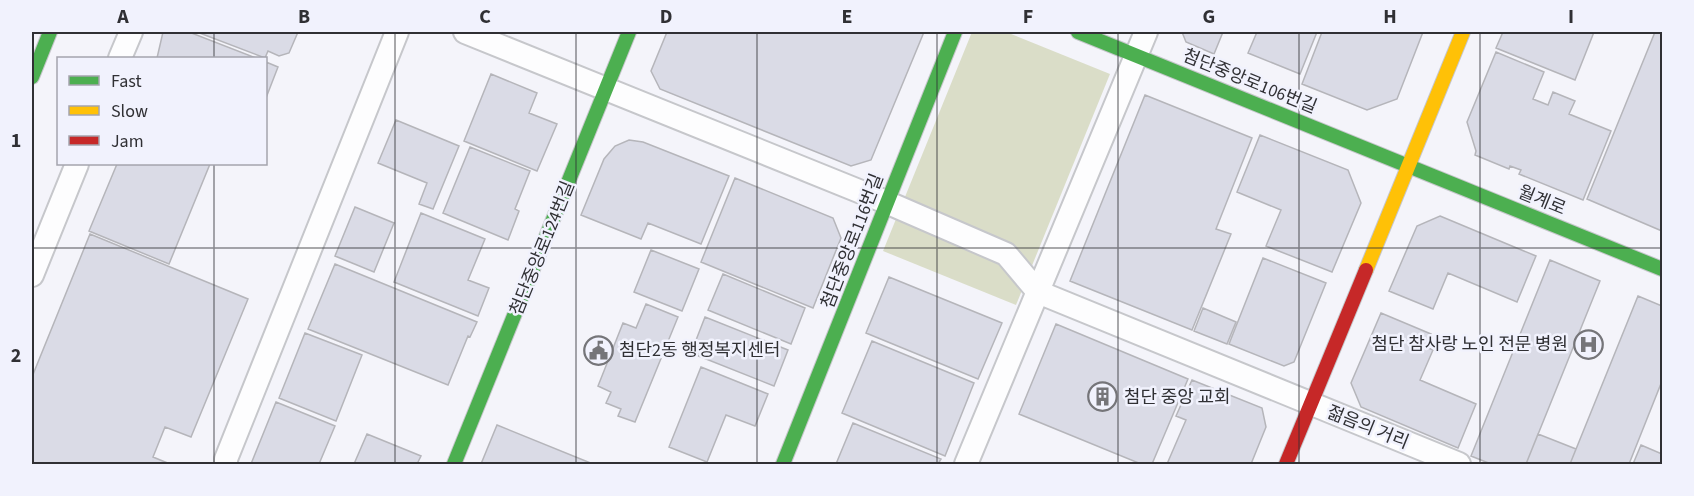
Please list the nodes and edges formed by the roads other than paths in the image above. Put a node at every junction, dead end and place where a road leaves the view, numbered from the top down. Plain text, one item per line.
1 (50, 32) edge
2 (131, 32) edge
3 (397, 32) edge
4 (465, 32) edge
5 (629, 32) edge
6 (955, 32) edge
7 (1078, 32) edge
8 (1146, 32) edge
9 (1463, 32) edge
10 (1137, 55) junction
11 (120, 57) edge
12 (32, 77) edge
13 (606, 89) junction
14 (77, 165) edge
15 (1408, 165) junction
16 (886, 202) junction
17 (1662, 268) edge
18 (32, 275) edge
19 (1038, 292) junction
20 (1310, 404) junction
21 (226, 465) edge
22 (454, 465) edge
23 (783, 465) edge
24 (966, 465) edge
25 (1286, 465) edge
26 (1459, 465) edge

1 - 12 street
2 - 11 street
3 - 21 street
4 - 13 street
5 - 13 street, 첨단중앙로124번길
6 - 16 street, 첨단중앙로116번길
7 - 10 street, 첨단중앙로106번길
8 - 10 street
9 - 15 street
10 - 15 street, 첨단중앙로106번길
10 - 19 street
13 - 16 street
13 - 22 street, 첨단중앙로124번길
14 - 18 street
15 - 17 street, 월계로
15 - 20 street
16 - 19 street
16 - 23 street, 첨단중앙로116번길
19 - 20 street, 젊음의 거리
19 - 24 street
20 - 25 street
20 - 26 street, 젊음의 거리

